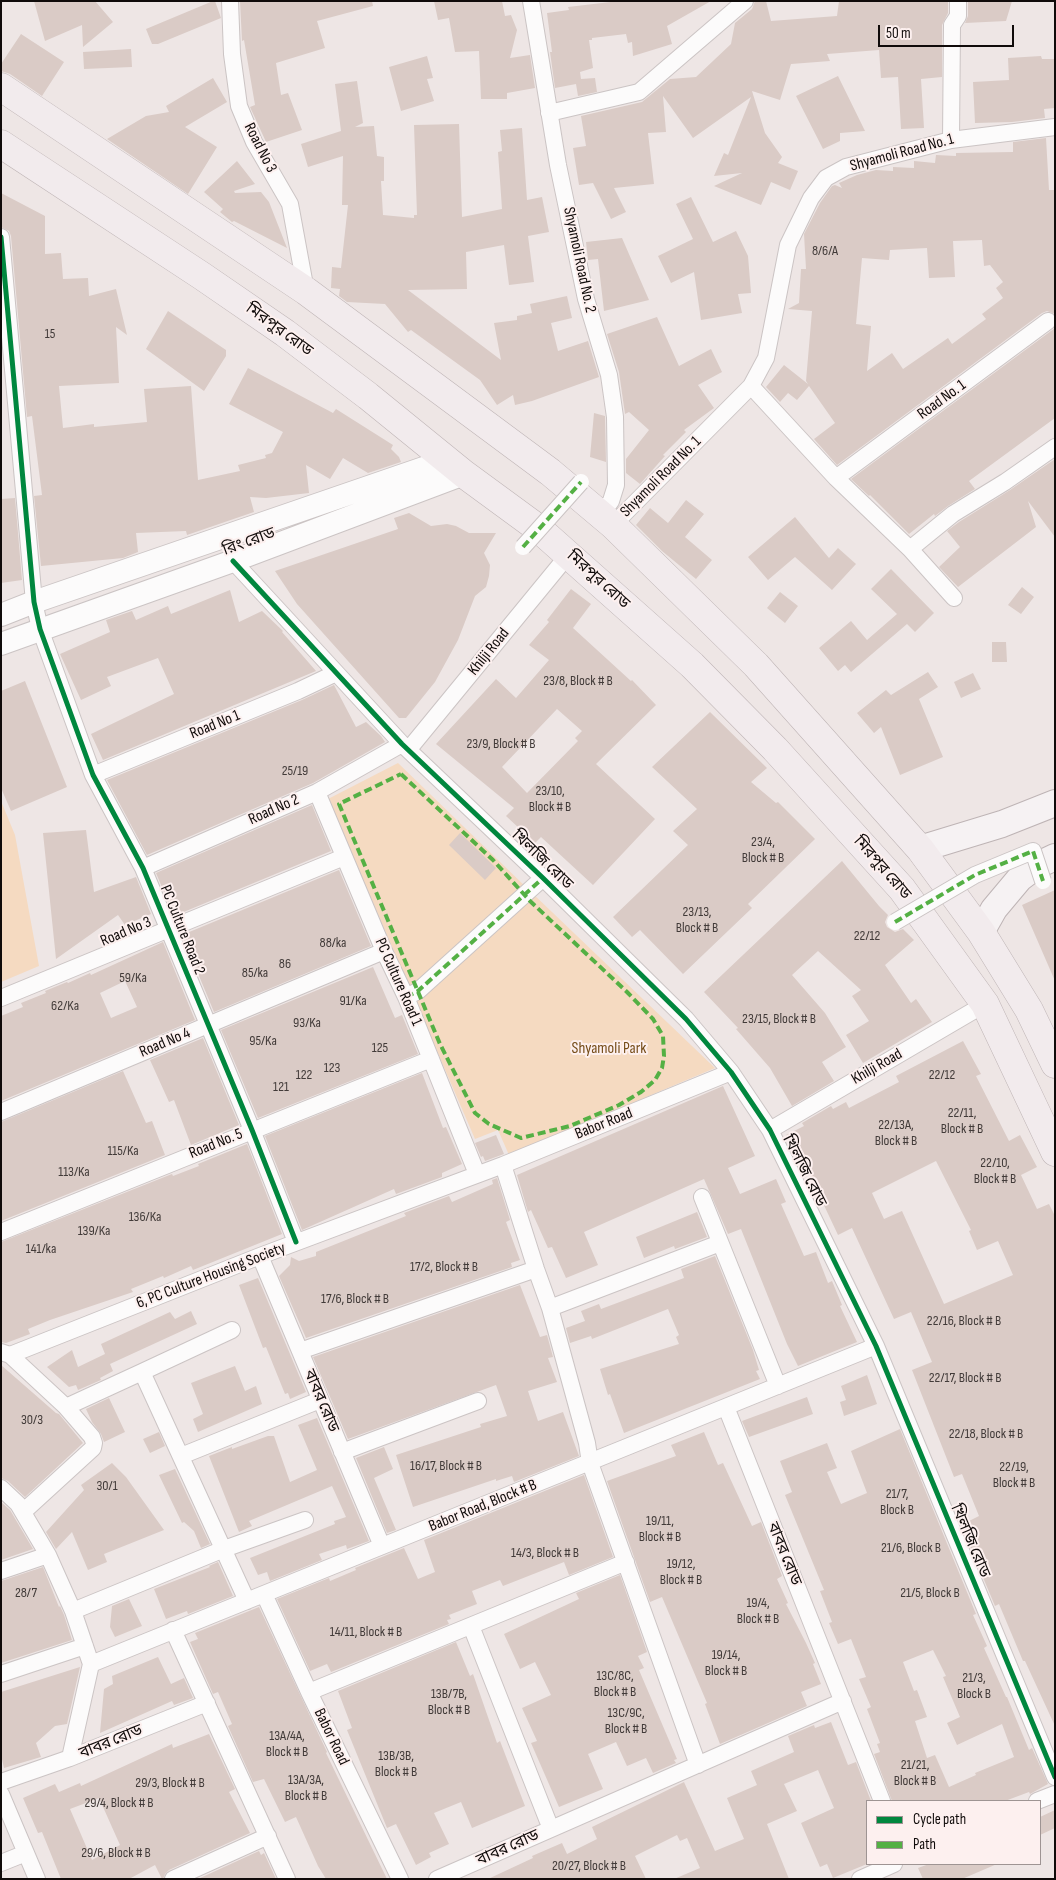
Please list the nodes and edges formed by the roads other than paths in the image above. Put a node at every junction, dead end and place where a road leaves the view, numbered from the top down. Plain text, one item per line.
1 (230, 1) edge
2 (530, 1) edge
3 (745, 1) edge
4 (958, 1) edge
5 (1, 87) edge
6 (550, 113) junction
7 (1055, 127) edge
8 (950, 140) junction
9 (1, 144) edge
10 (1, 237) edge
11 (306, 291) junction
12 (1048, 321) dead end
13 (751, 386) junction
14 (1055, 447) edge
15 (456, 467) junction
16 (836, 478) junction
17 (581, 482) dead end
18 (607, 520) junction
19 (531, 538) junction
20 (910, 549) junction
21 (569, 554) junction
22 (233, 562) junction
23 (954, 598) dead end
24 (34, 602) junction
25 (1, 615) edge
26 (40, 629) junction
27 (1, 644) edge
28 (336, 673) junction
29 (406, 747) junction
30 (93, 775) junction
31 (316, 792) junction
32 (1055, 803) edge
33 (920, 849) junction
34 (344, 857) junction
35 (1055, 857) edge
36 (142, 868) junction
37 (543, 878) junction
38 (1043, 881) dead end
39 (895, 922) dead end
40 (168, 928) junction
41 (981, 932) junction
42 (384, 951) junction
43 (406, 997) junction
44 (1, 998) edge
45 (985, 1004) junction
46 (206, 1025) junction
47 (431, 1059) junction
48 (1055, 1064) edge
49 (731, 1072) junction
50 (1, 1112) edge
51 (252, 1130) junction
52 (770, 1130) junction
53 (1055, 1152) edge
54 (503, 1165) junction
55 (477, 1174) junction
56 (702, 1197) dead end
57 (1, 1232) edge
58 (296, 1242) junction
59 (720, 1243) junction
60 (260, 1256) junction
61 (536, 1269) junction
62 (550, 1308) junction
63 (232, 1330) dead end
64 (876, 1346) junction
65 (300, 1351) junction
66 (6, 1353) edge
67 (142, 1372) junction
68 (778, 1386) junction
69 (320, 1400) junction
70 (478, 1401) dead end
71 (66, 1407) junction
72 (726, 1407) junction
73 (342, 1452) junction
74 (181, 1456) junction
75 (590, 1463) junction
76 (1, 1488) edge
77 (23, 1512) junction
78 (305, 1520) dead end
79 (382, 1546) junction
80 (224, 1549) junction
81 (48, 1554) junction
82 (626, 1562) junction
83 (1, 1571) edge
84 (264, 1594) junction
85 (247, 1601) junction
86 (73, 1611) junction
87 (472, 1626) junction
88 (173, 1630) junction
89 (85, 1646) junction
90 (91, 1664) junction
91 (1, 1674) edge
92 (309, 1692) junction
93 (843, 1701) junction
94 (207, 1703) junction
95 (70, 1758) junction
96 (698, 1765) junction
97 (1055, 1777) edge
98 (1, 1782) edge
99 (1, 1794) edge
100 (1055, 1794) edge
101 (882, 1800) edge
102 (1040, 1800) edge
103 (552, 1829) junction
104 (268, 1836) junction
105 (26, 1853) junction
106 (1, 1863) edge
107 (892, 1865) edge
108 (37, 1879) edge
109 (173, 1879) edge
110 (287, 1879) edge
111 (400, 1879) edge
112 (437, 1879) edge
113 (860, 1879) edge

1 - 11 street, Road No 3
2 - 6 street, Shyamoli Road No. 2
3 - 6 street
4 - 8 street
5 - 11 highway
6 - 18 street, Shyamoli Road No. 2
7 - 8 street, Shyamoli Road No. 1
8 - 13 street, Shyamoli Road No. 1
9 - 15 highway, মিরপুর রোড
10 - 24 street
11 - 18 highway
12 - 16 street, Road No. 1
13 - 16 street
13 - 18 street, Shyamoli Road No. 1
14 - 20 street
15 - 19 highway, মিরপুর রোড
15 - 22 main road, রিং রোড
15 - 24 main road, রিং রোড
16 - 20 street
17 - 19 street, bridge
18 - 33 highway
19 - 21 highway, মিরপুর রোড
20 - 23 street
21 - 29 street, Khilji Road
21 - 45 highway, মিরপুর রোড
22 - 26 main road, রিং রোড
22 - 28 street, খিলজি রোড
24 - 25 main road, রিং রোড
24 - 26 street
26 - 27 main road, রিং রোড
26 - 30 street, PC Culture Road 2
28 - 29 street, খিলজি রোড
28 - 30 street, Road No 1
29 - 31 street, Road No 2
29 - 37 street, খিলজি রোড
30 - 36 street, PC Culture Road 2
31 - 34 street, PC Culture Road 1
31 - 36 street, Road No 2
32 - 33 main road
33 - 41 highway
34 - 40 street, Road No 3
34 - 42 street, PC Culture Road 1
35 - 41 main road
36 - 40 street, PC Culture Road 2
37 - 43 street
37 - 49 street, খিলজি রোড
38 - 39 street, bridge
40 - 44 street, Road No 3
40 - 46 street, PC Culture Road 2
41 - 48 highway
42 - 43 street, PC Culture Road 1
42 - 46 street, Road No 4
43 - 47 street, PC Culture Road 1
45 - 52 street, Khilji Road
45 - 53 highway, মিরপুর রোড
46 - 50 street, Road No 4
46 - 51 street, PC Culture Road 2
47 - 51 street, Road No. 5
47 - 55 street, PC Culture Road 1
49 - 52 street, খিলজি রোড
49 - 54 street, Babor Road
51 - 57 street, Road No. 5
51 - 58 street, PC Culture Road 2
52 - 64 street, খিলজি রোড
54 - 55 street, Babor Road
54 - 61 street
55 - 58 street, 6, PC Culture Housing Society
56 - 59 street
58 - 60 street, 6, PC Culture Housing Society
59 - 62 street
59 - 68 street
60 - 65 street, বাবর রোড
60 - 66 street, 6, PC Culture Housing Society
61 - 62 street
61 - 65 street
62 - 75 street
63 - 67 street
64 - 68 street, Babor Road, Block # B
64 - 97 street, খিলজি রোড
65 - 69 street, বাবর রোড
66 - 71 street
67 - 71 street
67 - 74 street
68 - 72 street, Babor Road, Block # B
69 - 73 street, বাবর রোড
69 - 74 street
70 - 73 street
71 - 77 street
72 - 75 street, Babor Road, Block # B
72 - 93 street, বাবর রোড
73 - 79 street, বাবর রোড
74 - 80 street
75 - 79 street, Babor Road, Block # B
75 - 82 street
76 - 77 street
77 - 81 street
78 - 80 street
79 - 84 street, Babor Road, Block # B
80 - 85 street
80 - 86 street
81 - 83 street
81 - 86 street
82 - 87 street
82 - 96 street
84 - 85 street, Babor Road, Block # B
84 - 92 street, Babor Road
85 - 88 street, Babor Road, Block # B
86 - 89 street
87 - 92 street
87 - 103 street, বাবর রোড
88 - 90 street, Babor Road, Block # B
88 - 94 street
89 - 90 street
89 - 91 street
90 - 95 street
92 - 111 street, Babor Road
93 - 96 street, বাবর রোড
93 - 101 street, বাবর রোড
94 - 95 street, বাবর রোড
94 - 104 street
95 - 98 street, বাবর রোড
96 - 103 street, বাবর রোড
99 - 105 street
100 - 102 street
103 - 112 street, বাবর রোড
104 - 109 street
104 - 110 street
105 - 106 street
105 - 108 street
107 - 113 street

